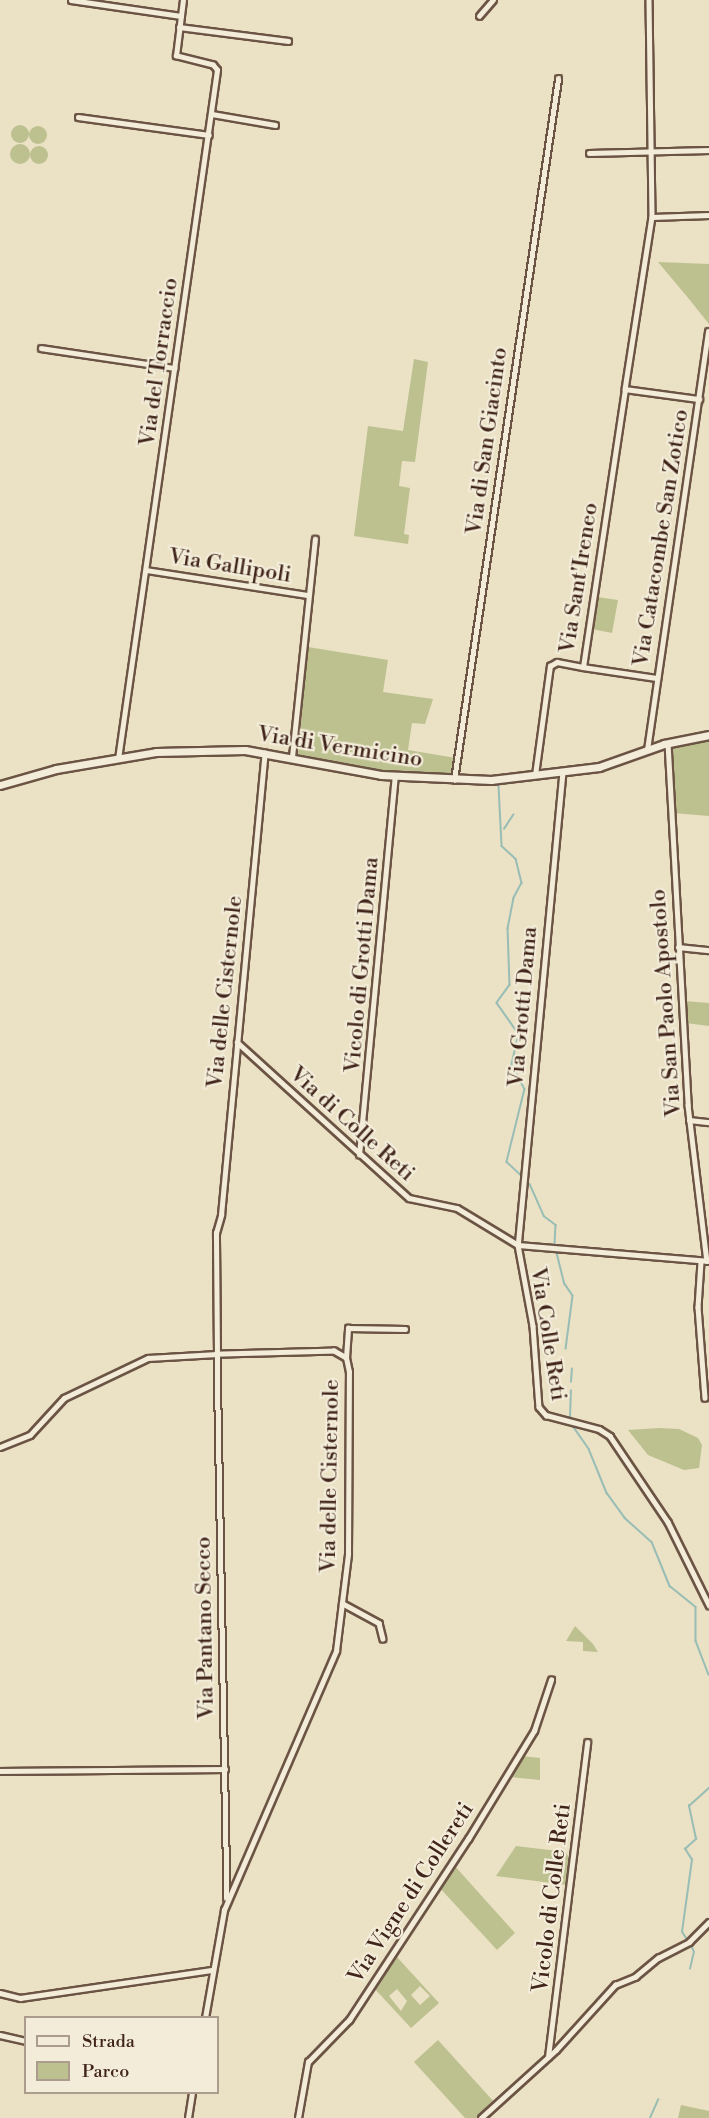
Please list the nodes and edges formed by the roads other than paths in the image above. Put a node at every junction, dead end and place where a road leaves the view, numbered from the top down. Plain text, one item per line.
1 (70, 0) edge
2 (183, 0) edge
3 (493, 0) edge
4 (649, 0) edge
5 (181, 16) junction
6 (479, 16) dead end
7 (180, 27) junction
8 (288, 41) dead end
9 (558, 79) dead end
10 (212, 114) junction
11 (78, 117) dead end
12 (275, 125) dead end
13 (209, 135) junction
14 (709, 150) edge
15 (649, 152) junction
16 (589, 153) dead end
17 (709, 215) edge
18 (652, 217) junction
19 (708, 331) edge
20 (41, 348) dead end
21 (175, 368) junction
22 (625, 389) junction
23 (699, 399) junction
24 (315, 539) dead end
25 (146, 570) junction
26 (308, 595) junction
27 (584, 666) junction
28 (657, 678) junction
29 (709, 735) edge
30 (668, 742) junction
31 (647, 750) junction
32 (265, 753) junction
33 (291, 757) junction
34 (118, 759) junction
35 (563, 772) junction
36 (535, 775) junction
37 (394, 777) junction
38 (454, 780) junction
39 (0, 785) edge
40 (678, 947) junction
41 (709, 950) edge
42 (237, 1041) junction
43 (689, 1120) junction
44 (709, 1122) edge
45 (359, 1155) junction
46 (518, 1245) junction
47 (706, 1261) edge
48 (405, 1329) dead end
49 (217, 1354) junction
50 (346, 1358) junction
51 (705, 1398) dead end
52 (0, 1447) edge
53 (342, 1603) junction
54 (709, 1605) edge
55 (383, 1639) dead end
56 (551, 1680) dead end
57 (587, 1742) dead end
58 (225, 1769) junction
59 (0, 1771) edge
60 (227, 1901) junction
61 (709, 1922) edge
62 (213, 1970) junction
63 (0, 1993) edge
64 (205, 2016) edge
65 (0, 2035) edge
66 (24, 2041) edge
67 (548, 2057) junction
68 (192, 2094) edge
69 (188, 2118) edge
70 (298, 2118) edge
71 (481, 2118) edge

1 - 5 street
2 - 5 street, Via del Torraccio
3 - 6 street
4 - 15 street, Via Sant'Ireneo
5 - 7 street, Via del Torraccio
7 - 8 street
7 - 10 street, Via del Torraccio
9 - 38 street, Via di San Giacinto
10 - 12 street
10 - 13 street, Via del Torraccio
11 - 13 street
13 - 21 street, Via del Torraccio
14 - 15 street
15 - 16 street
15 - 18 street, Via Sant'Ireneo
17 - 18 street
18 - 22 street, Via Sant'Ireneo
19 - 23 street, Via Catacombe San Zotico
20 - 21 street
21 - 25 street, Via del Torraccio
22 - 23 street
22 - 27 street, Via Sant'Ireneo
23 - 28 street, Via Catacombe San Zotico
24 - 26 street
25 - 26 street, Via Gallipoli
25 - 34 street, Via del Torraccio
26 - 33 street
27 - 28 street
27 - 36 street, Via Sant'Ireneo
28 - 31 street, Via Catacombe San Zotico
29 - 30 main road, Via di Vermicino
30 - 31 main road, Via di Vermicino
30 - 40 street, Via San Paolo Apostolo
31 - 35 main road, Via di Vermicino
32 - 33 main road, Via di Vermicino
32 - 34 main road, Via di Vermicino
32 - 42 street, Via delle Cisternole
33 - 37 main road, Via di Vermicino
34 - 39 main road, Via di Vermicino
35 - 36 main road, Via di Vermicino
35 - 46 street, Via Grotti Dama
36 - 38 main road, Via di Vermicino
37 - 38 main road, Via di Vermicino
37 - 45 street, Vicolo di Grotti Dama
40 - 41 street
40 - 43 street, Via San Paolo Apostolo
42 - 45 street, Via di Colle Reti
42 - 49 street, Via delle Cisternole
43 - 44 street
43 - 47 street, Via San Paolo Apostolo
45 - 46 street, Via di Colle Reti
46 - 47 street
46 - 54 street, Via Colle Reti
47 - 51 street, Via San Paolo Apostolo
48 - 50 street
49 - 50 street, Via delle Cisternole
49 - 52 street
49 - 58 street, Via Pantano Secco
50 - 53 street, Via delle Cisternole
53 - 55 street
53 - 60 street, Via delle Cisternole
56 - 70 street, Via Vigne di Collereti
57 - 67 street, Vicolo di Colle Reti
58 - 59 street
58 - 60 street, Via Pantano Secco
60 - 62 street, Via delle Cisternole
61 - 67 street
62 - 63 street
62 - 64 street, Via delle Cisternole
65 - 66 street
67 - 71 street
68 - 69 street

